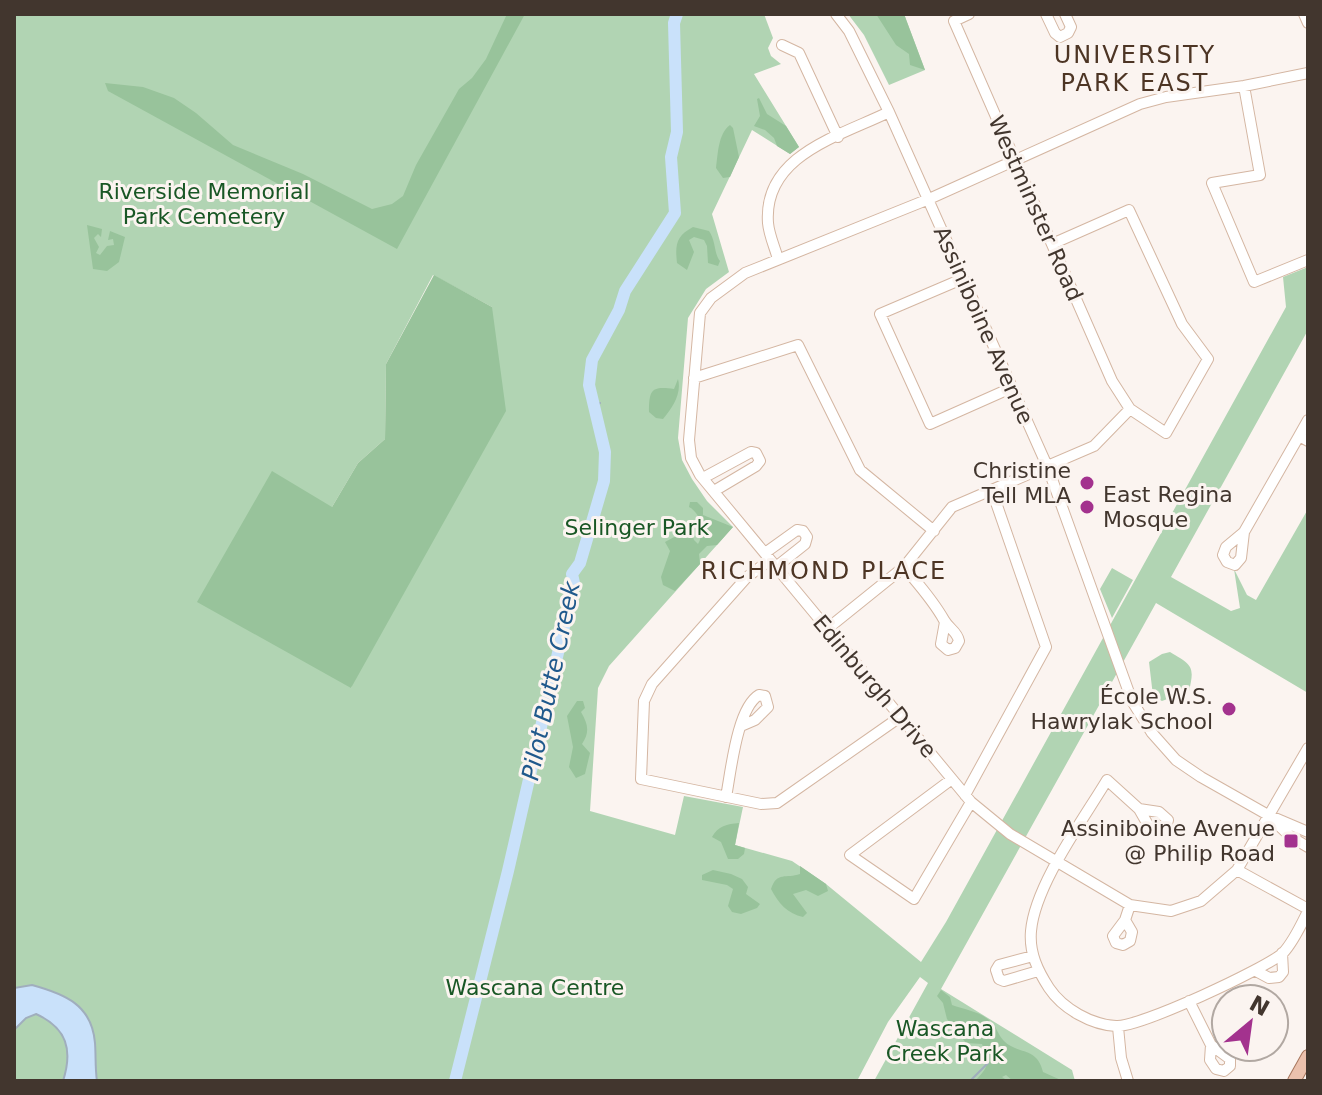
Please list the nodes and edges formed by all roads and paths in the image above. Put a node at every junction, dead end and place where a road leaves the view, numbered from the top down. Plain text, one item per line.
1 (836, 14) edge
2 (969, 14) edge
3 (1046, 14) edge
4 (1065, 14) edge
5 (1304, 14) edge
6 (1308, 23) edge
7 (782, 45) dead end
8 (1308, 73) edge
9 (1244, 86) junction
10 (889, 112) junction
11 (838, 137) junction
12 (1014, 160) junction
13 (929, 199) junction
14 (1052, 244) junction
15 (778, 259) junction
16 (1308, 260) edge
17 (962, 279) junction
18 (694, 378) junction
19 (1011, 388) junction
20 (1130, 409) junction
21 (1308, 420) edge
22 (1304, 438) edge
23 (1048, 468) junction
24 (703, 478) junction
25 (714, 491) junction
26 (992, 491) junction
27 (934, 531) junction
28 (1244, 532) dead end
29 (771, 560) junction
30 (904, 567) junction
31 (945, 622) dead end
32 (827, 629) junction
33 (900, 717) junction
34 (741, 726) dead end
35 (1308, 748) edge
36 (1303, 767) edge
37 (952, 779) junction
38 (726, 797) junction
39 (968, 798) junction
40 (1139, 809) dead end
41 (1268, 815) junction
42 (1308, 832) edge
43 (1308, 847) edge
44 (1057, 864) junction
45 (1237, 870) junction
46 (1130, 905) junction
47 (1308, 910) edge
48 (1125, 920) dead end
49 (1282, 953) junction
50 (1033, 956) junction
51 (1038, 971) junction
52 (1256, 971) junction
53 (1189, 1001) junction
54 (1118, 1027) junction
55 (1210, 1043) edge
56 (1308, 1056) edge
57 (1128, 1081) edge
58 (1294, 1081) edge

1 - 10 street, Assiniboine Avenue
2 - 12 street, Westminster Road
3 - 4 street
5 - 6 street
7 - 11 street
8 - 9 street, Edinburgh Drive
9 - 12 street, Edinburgh Drive
9 - 16 street
10 - 11 street
10 - 13 street, Assiniboine Avenue
11 - 15 street
12 - 13 street, Edinburgh Drive
12 - 14 street, Westminster Road
13 - 15 street, Edinburgh Drive
13 - 17 street, Assiniboine Avenue
14 - 20 street, Westminster Road
14 - 20 street
15 - 18 street, Edinburgh Drive
17 - 19 street, Assiniboine Avenue
17 - 19 street
18 - 24 street, Edinburgh Drive
18 - 27 street
19 - 23 street, Assiniboine Avenue
20 - 23 street
21 - 22 street
22 - 28 street
23 - 26 street
23 - 41 street, Assiniboine Avenue
24 - 25 street, Edinburgh Drive
24 - 25 street
25 - 29 street, Edinburgh Drive
26 - 27 street
26 - 39 street
27 - 30 street
29 - 32 street, Edinburgh Drive
29 - 38 street
30 - 31 street
30 - 32 street
32 - 33 street, Edinburgh Drive
33 - 37 street, Edinburgh Drive
33 - 38 street
34 - 38 street
35 - 36 street, Edinburgh Drive
36 - 41 street, Edinburgh Drive
37 - 39 street, Edinburgh Drive
37 - 39 street
39 - 44 street, Edinburgh Drive
40 - 44 street
41 - 42 street, Assiniboine Avenue
41 - 43 street, Assiniboine Avenue
41 - 45 street, Edinburgh Drive
44 - 46 street, Edinburgh Drive
44 - 50 street
45 - 46 street, Edinburgh Drive
45 - 47 street
46 - 48 street
47 - 49 street
49 - 52 street
49 - 52 street
50 - 51 street
50 - 51 street
51 - 54 street
52 - 53 street
53 - 54 street
53 - 55 street
54 - 57 street
56 - 58 main road

